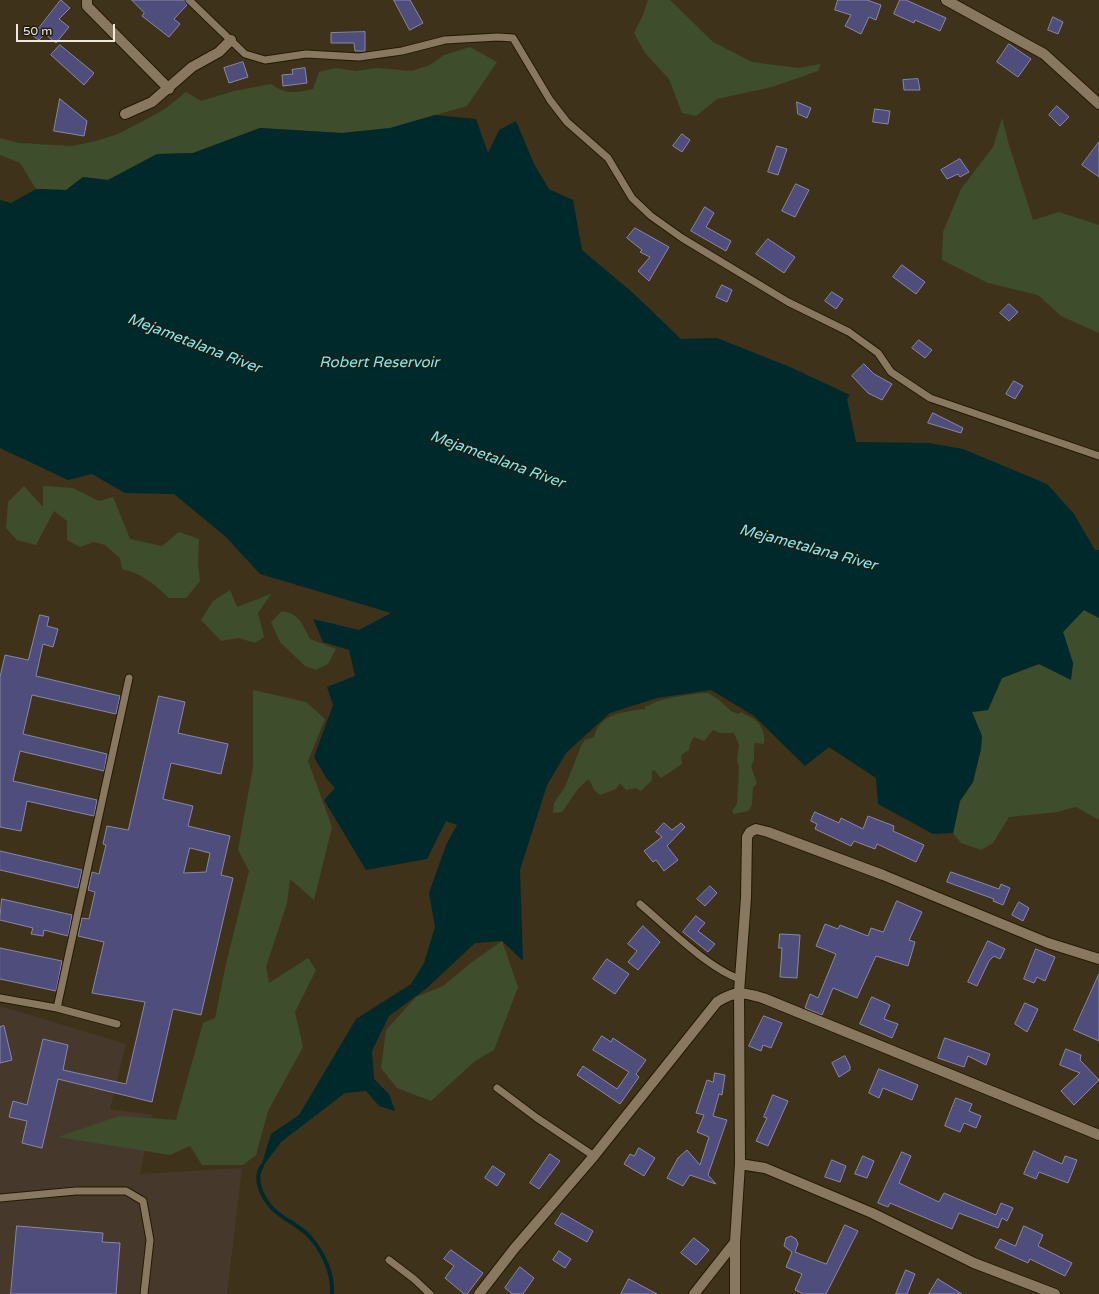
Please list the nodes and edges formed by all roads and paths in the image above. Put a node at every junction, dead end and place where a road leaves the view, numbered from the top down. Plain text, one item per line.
1 (87, 0) edge
2 (189, 0) edge
3 (946, 0) edge
4 (231, 40) junction
5 (169, 89) junction
6 (1099, 104) edge
7 (125, 114) dead end
8 (1099, 456) edge
9 (129, 678) dead end
10 (640, 904) dead end
11 (1099, 959) edge
12 (740, 979) junction
13 (739, 992) junction
14 (0, 998) edge
15 (57, 1008) junction
16 (117, 1024) dead end
17 (497, 1088) dead end
18 (1099, 1135) edge
19 (594, 1156) junction
20 (740, 1164) junction
21 (0, 1198) edge
22 (735, 1242) junction
23 (390, 1260) dead end
24 (144, 1294) edge
25 (430, 1294) edge
26 (479, 1294) edge
27 (694, 1294) edge
28 (735, 1294) edge
29 (1055, 1294) edge

1 - 5 street
2 - 4 lane
3 - 6 street
4 - 5 street
4 - 8 lane
5 - 7 street
9 - 15 lane
10 - 12 lane
11 - 12 street
12 - 13 street
13 - 18 street
13 - 19 street
13 - 20 street
14 - 15 lane
15 - 16 lane
17 - 19 lane
19 - 26 street
20 - 22 street
20 - 29 street
21 - 24 lane
22 - 27 street
22 - 28 street
23 - 25 lane

